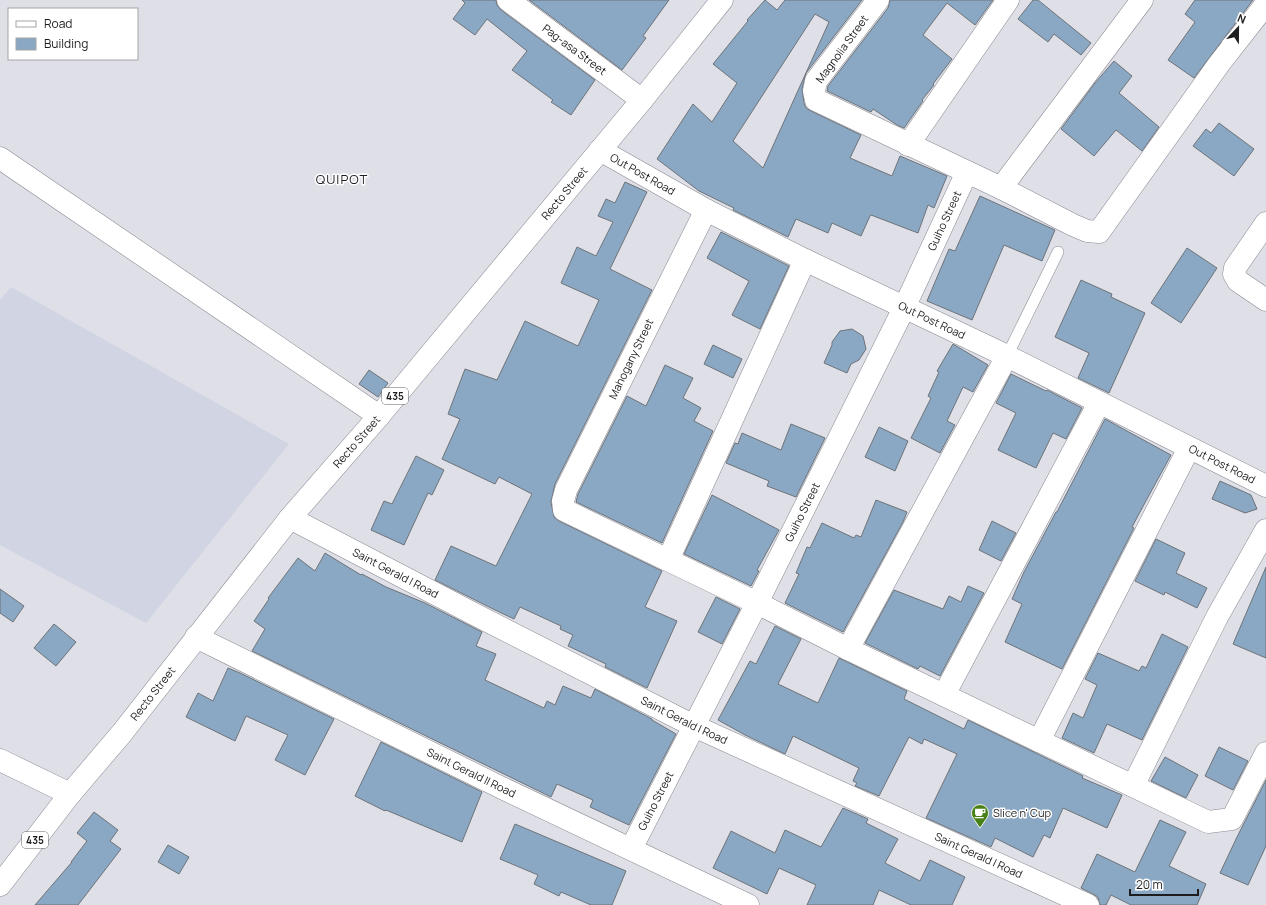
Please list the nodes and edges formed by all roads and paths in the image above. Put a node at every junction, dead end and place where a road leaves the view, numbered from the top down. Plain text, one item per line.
1 (508, 0) edge
2 (722, 0) edge
3 (878, 0) edge
4 (1008, 0) edge
5 (1142, 0) edge
6 (1266, 4) edge
7 (642, 100) junction
8 (908, 145) junction
9 (600, 150) junction
10 (0, 158) edge
11 (967, 172) junction
12 (1001, 188) junction
13 (706, 210) junction
14 (1266, 223) edge
15 (1058, 252) dead end
16 (805, 260) junction
17 (1266, 300) edge
18 (904, 308) junction
19 (1007, 356) junction
20 (1099, 403) junction
21 (379, 416) junction
22 (1189, 448) junction
23 (1264, 480) edge
24 (290, 518) junction
25 (1266, 530) edge
26 (668, 560) junction
27 (757, 603) junction
28 (196, 638) junction
29 (848, 649) junction
30 (944, 695) junction
31 (694, 726) junction
32 (1039, 741) junction
33 (1266, 752) edge
34 (0, 760) edge
35 (1133, 786) junction
36 (70, 794) junction
37 (631, 849) junction
38 (0, 885) edge
39 (748, 905) edge
40 (1088, 905) edge

1 - 7 street, Pag-asa Street
2 - 7 street, Recto Street / 435
3 - 8 street, Magnolia Street
4 - 8 street
5 - 12 street
6 - 12 street
7 - 9 street, Recto Street / 435
8 - 11 street
9 - 13 street, Out Post Road
9 - 21 street, Recto Street / 435
10 - 21 street
11 - 12 street
11 - 18 street, Guiho Street
13 - 16 street, Out Post Road
13 - 26 street, Mahogany Street
14 - 17 street
15 - 19 lane
16 - 18 street, Out Post Road
16 - 26 street
18 - 19 street, Out Post Road
18 - 27 street, Guiho Street
19 - 20 street, Out Post Road
19 - 29 street
20 - 22 street, Out Post Road
20 - 30 street
21 - 24 street, Recto Street / 435
22 - 23 street, Out Post Road
22 - 32 street
24 - 28 street, Recto Street / 435
24 - 31 street, Saint Gerald I Road
25 - 35 street
26 - 27 street
27 - 29 street
27 - 31 street, Guiho Street
28 - 36 street, Recto Street / 435
28 - 37 street, Saint Gerald II Road
29 - 30 street
30 - 32 street
31 - 37 street, Guiho Street
31 - 40 street, Saint Gerald I Road
32 - 35 street
33 - 35 street
34 - 36 street
36 - 38 street, 435
37 - 39 street, Saint Gerald II Road

